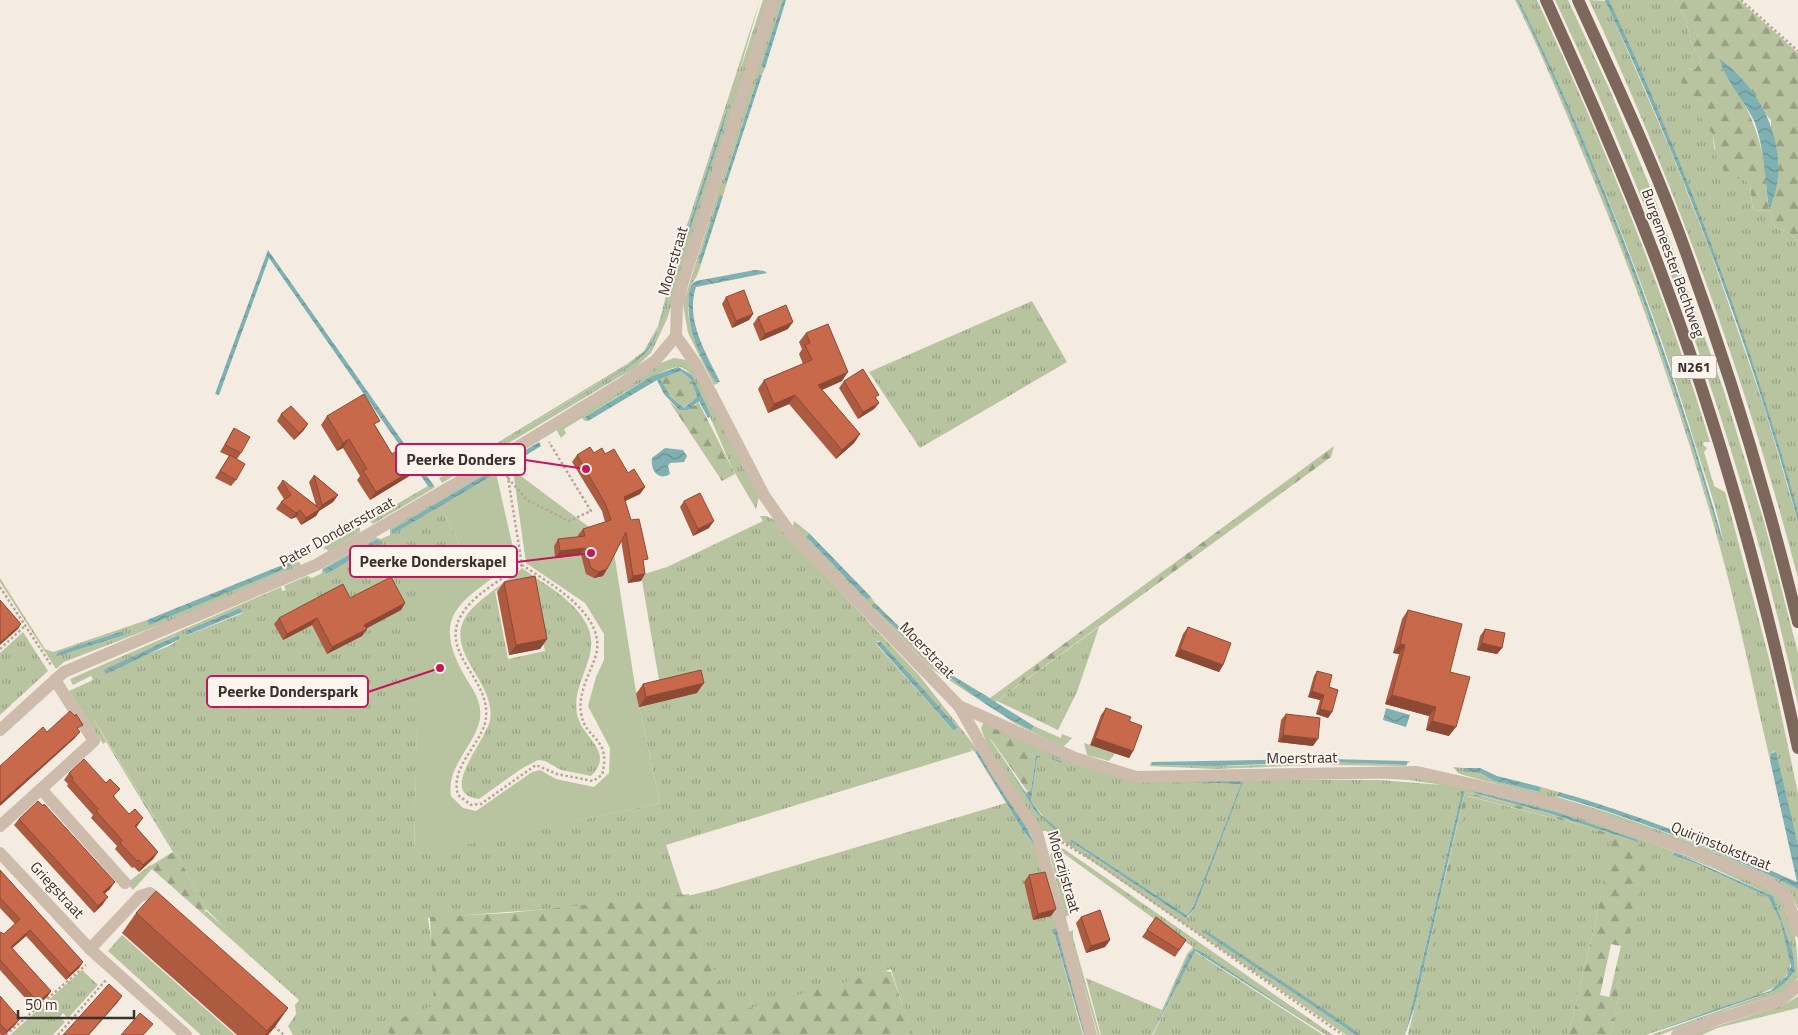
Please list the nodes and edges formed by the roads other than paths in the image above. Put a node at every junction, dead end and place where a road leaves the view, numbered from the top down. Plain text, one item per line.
1 (773, 0) edge
2 (1546, 0) edge
3 (1578, 0) edge
4 (676, 336) junction
5 (1798, 622) edge
6 (57, 678) junction
7 (959, 706) junction
8 (0, 730) edge
9 (1798, 748) edge
10 (41, 789) junction
11 (0, 826) edge
12 (1633, 830) joint
13 (0, 853) edge
14 (125, 883) dead end
15 (172, 913) edge
16 (1798, 931) edge
17 (93, 952) junction
18 (1798, 986) edge
19 (186, 1035) edge
20 (1092, 1035) edge
21 (1677, 1035) edge

1 - 4 street, Moerstraat
2 - 9 main road, Burgemeester Bechtweg / N261
3 - 5 main road, Burgemeester Bechtweg / N261
4 - 6 street, Pater Dondersstraat
4 - 7 street, Moerstraat
6 - 8 street, Pater Dondersstraat
6 - 10 street
7 - 12 street, Moerstraat
7 - 20 street, Moerzijstraat
10 - 11 street
10 - 14 street
12 - 16 street, Quirijnstokstraat
13 - 17 street, Griegstraat
15 - 17 street
17 - 19 street, Griegstraat
18 - 21 street

